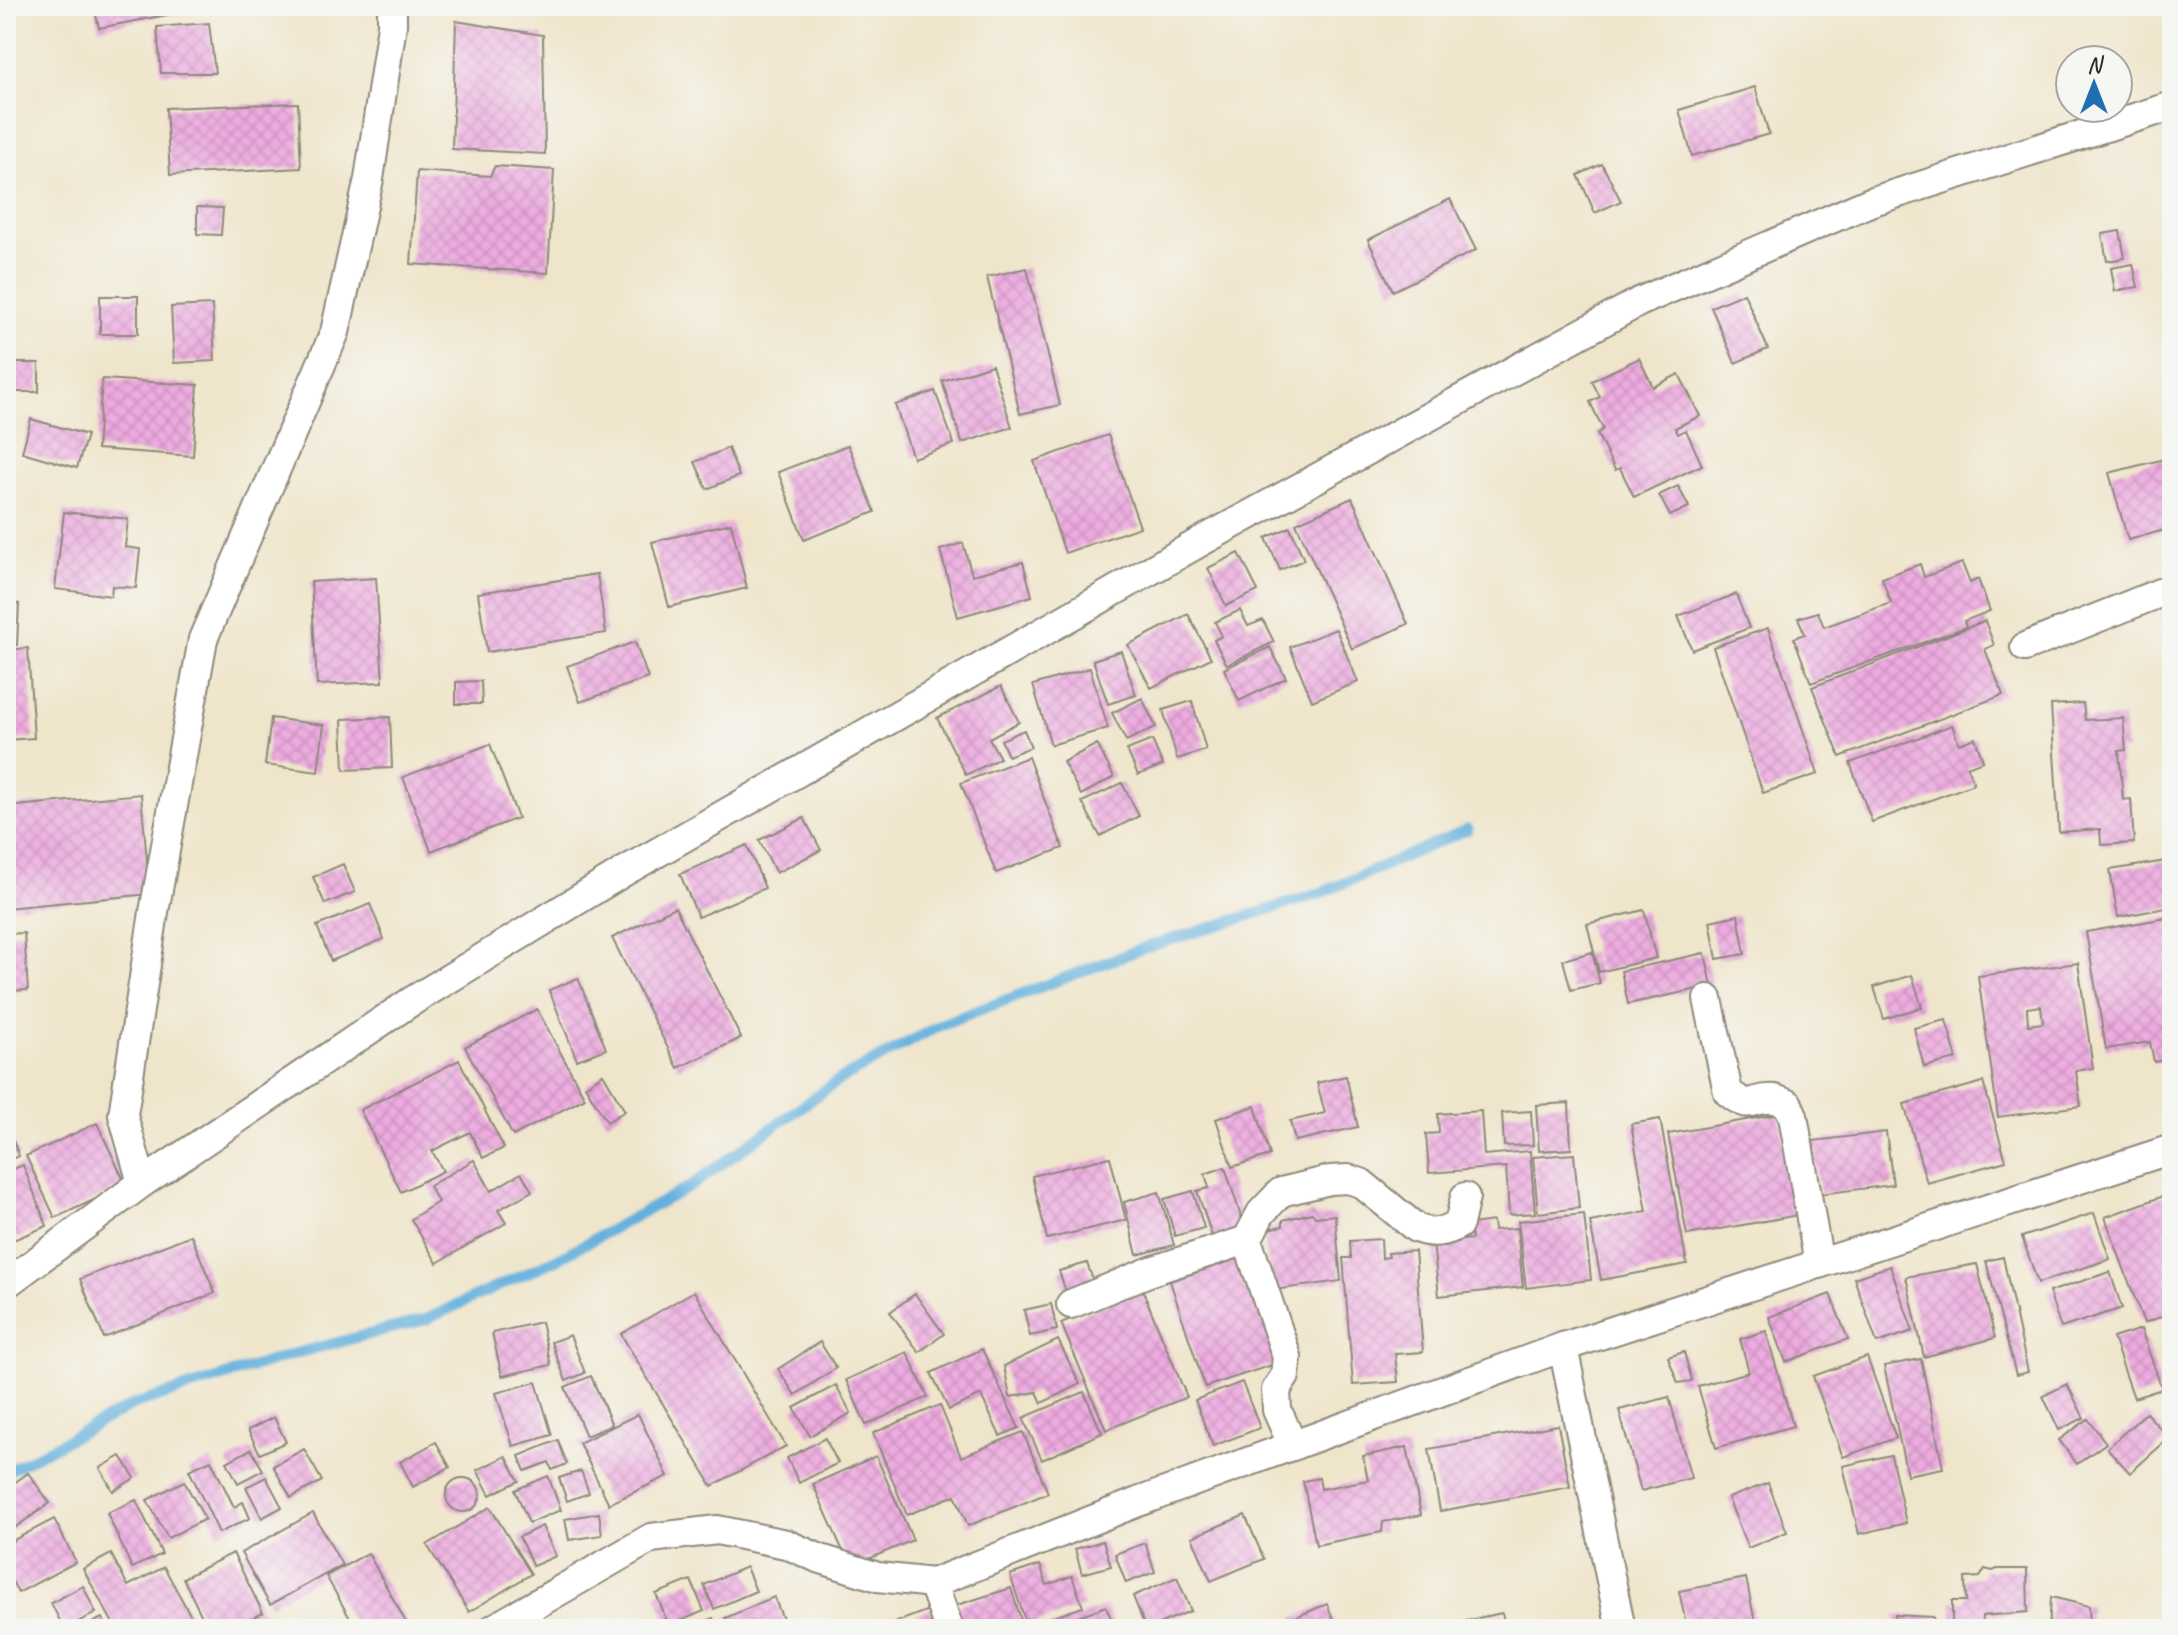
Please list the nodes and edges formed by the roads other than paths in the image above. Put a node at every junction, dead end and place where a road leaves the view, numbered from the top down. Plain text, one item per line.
1 (392, 6) edge
2 (2172, 106) edge
3 (2172, 588) edge
4 (2025, 647) dead end
5 (1708, 999) dead end
6 (2172, 1149) edge
7 (142, 1183) junction
8 (1465, 1197) dead end
9 (1247, 1240) junction
10 (1819, 1264) junction
11 (6, 1284) edge
12 (1071, 1304) dead end
13 (1563, 1347) junction
14 (1293, 1446) junction
15 (933, 1583) junction
16 (493, 1629) edge
17 (949, 1629) edge
18 (1621, 1629) edge

1 - 7 street
2 - 7 street
3 - 4 street
5 - 10 street
6 - 10 street
7 - 11 street
8 - 9 street
9 - 12 street
9 - 14 street
10 - 13 street
13 - 14 street
13 - 18 street
14 - 15 street
15 - 16 street
15 - 17 street

